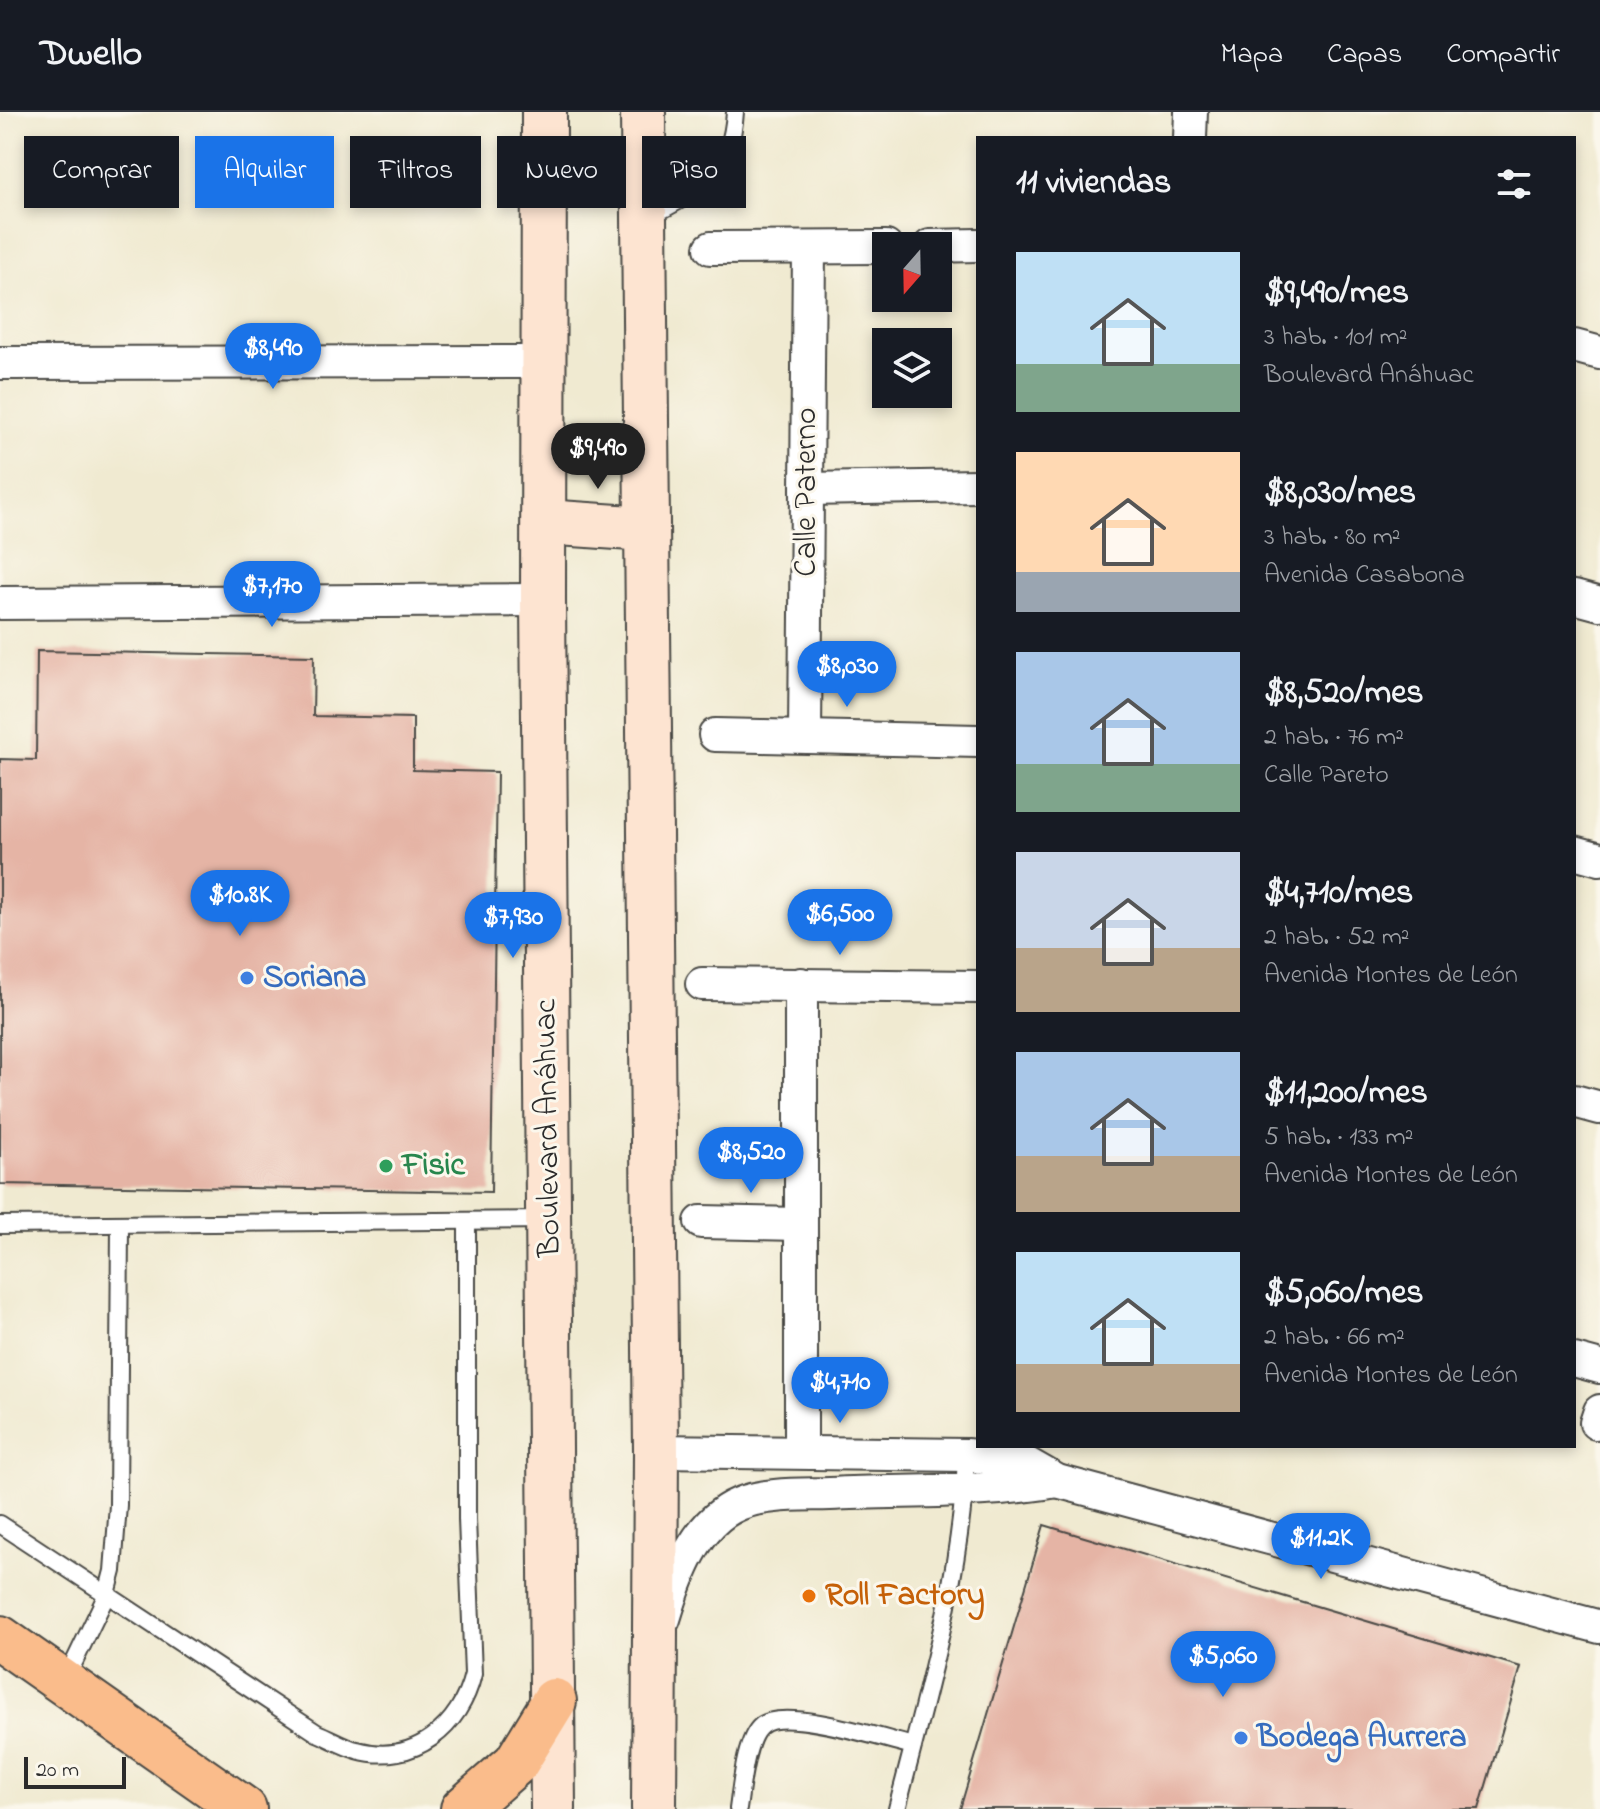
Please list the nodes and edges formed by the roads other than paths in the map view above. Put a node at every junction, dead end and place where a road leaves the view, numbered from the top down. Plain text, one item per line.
1 (544, 112) edge
2 (643, 112) edge
3 (735, 112) edge
4 (1191, 112) edge
5 (1190, 136) edge
6 (644, 220) junction
7 (976, 245) edge
8 (952, 246) edge
9 (872, 247) edge
10 (711, 248) dead end
11 (809, 248) junction
12 (1576, 347) edge
13 (1600, 353) edge
14 (545, 362) junction
15 (0, 363) edge
16 (976, 486) edge
17 (807, 489) junction
18 (544, 522) junction
19 (647, 529) junction
20 (1576, 598) edge
21 (543, 600) junction
22 (0, 603) edge
23 (1600, 604) edge
24 (715, 735) dead end
25 (805, 736) junction
26 (976, 741) edge
27 (1576, 853) edge
28 (1600, 859) edge
29 (702, 984) dead end
30 (801, 984) junction
31 (976, 987) edge
32 (1576, 1102) edge
33 (1600, 1108) edge
34 (550, 1220) junction
35 (467, 1221) junction
36 (701, 1222) dead end
37 (799, 1224) junction
38 (0, 1225) edge
39 (120, 1226) junction
40 (1576, 1361) edge
41 (1600, 1367) edge
42 (656, 1451) junction
43 (801, 1452) junction
44 (966, 1455) junction
45 (1021, 1465) edge
46 (965, 1489) junction
47 (0, 1524) edge
48 (107, 1594) junction
49 (1600, 1627) edge
50 (0, 1638) edge
51 (655, 1648) junction
52 (65, 1683) junction
53 (554, 1701) junction
54 (913, 1746) junction
55 (244, 1809) edge
56 (463, 1809) edge
57 (553, 1809) edge
58 (654, 1809) edge
59 (738, 1809) edge
60 (897, 1809) edge

1 - 14 street, Boulevard Anáhuac
2 - 6 street
3 - 6 lane
4 - 5 street
6 - 19 street
7 - 8 street
9 - 11 street
10 - 11 street
11 - 17 street, Calle Paterno
12 - 13 street
14 - 15 street
14 - 18 street, Boulevard Anáhuac
16 - 17 street
17 - 25 street, Calle Paterno
18 - 19 street
18 - 21 street, Boulevard Anáhuac
19 - 42 street
20 - 23 street
21 - 22 street
21 - 34 street, Boulevard Anáhuac
24 - 25 street
25 - 26 street
27 - 28 street
29 - 30 street
30 - 31 street
30 - 37 street
32 - 33 street
34 - 35 lane
34 - 53 street, Boulevard Anáhuac
35 - 39 lane
35 - 48 lane
36 - 37 street
37 - 43 street
38 - 39 lane
39 - 48 lane
40 - 41 street
42 - 43 street
42 - 51 street
43 - 44 street
44 - 45 street
44 - 46 lane
45 - 46 street
45 - 49 street
46 - 51 street
46 - 54 lane
47 - 48 lane
48 - 52 lane
50 - 52 main road
51 - 58 street
52 - 55 main road
53 - 56 main road
53 - 57 street, Boulevard Anáhuac
54 - 59 lane
54 - 60 lane

